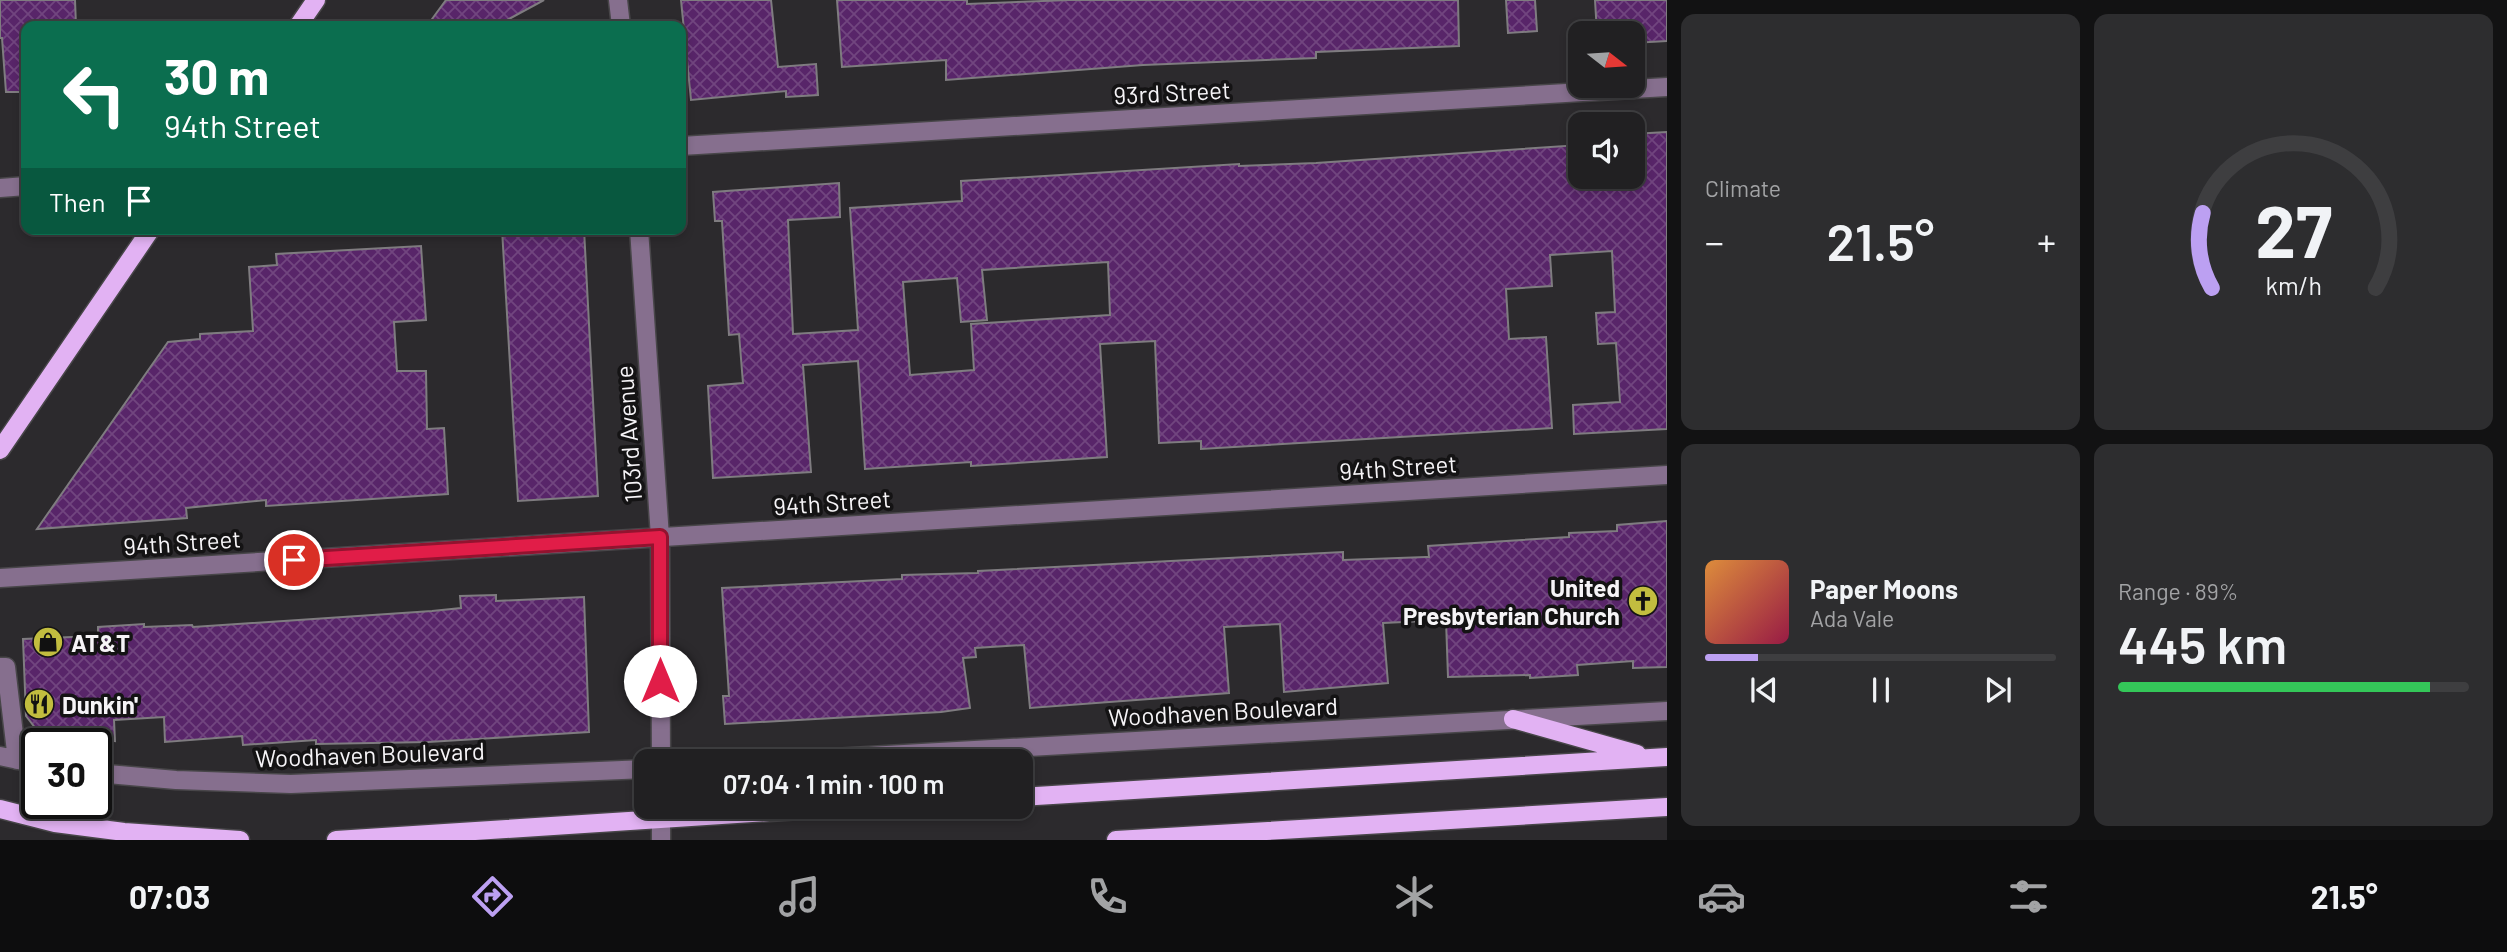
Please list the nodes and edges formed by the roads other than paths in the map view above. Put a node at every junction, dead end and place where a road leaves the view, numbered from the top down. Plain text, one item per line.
1 (316, 0) edge
2 (618, 0) edge
3 (301, 21) edge
4 (620, 21) edge
5 (1667, 87) edge
6 (686, 146) edge
7 (21, 186) edge
8 (0, 188) edge
9 (147, 235) edge
10 (639, 235) edge
11 (0, 450) edge
12 (1667, 475) edge
13 (660, 537) junction
14 (0, 578) edge
15 (0, 667) edge
16 (1667, 711) edge
17 (1513, 719) junction
18 (661, 749) edge
19 (990, 749) edge
20 (1659, 757) edge
21 (8, 758) edge
22 (634, 770) edge
23 (112, 774) edge
24 (1033, 796) edge
25 (1667, 807) edge
26 (0, 809) edge
27 (634, 814) edge
28 (661, 819) edge
29 (240, 840) edge
30 (336, 840) edge
31 (661, 840) edge
32 (1116, 840) edge

1 - 3 main road
2 - 4 street
5 - 6 street, 93rd Street
7 - 8 street
9 - 11 main road
10 - 13 street, 103rd Avenue
12 - 13 street, 94th Street
13 - 14 street, 94th Street
13 - 18 street, 103rd Avenue
15 - 21 street
16 - 17 street, Woodhaven Boulevard
17 - 19 street, Woodhaven Boulevard
17 - 20 main road
20 - 24 main road
22 - 23 street, Woodhaven Boulevard
25 - 32 main road
26 - 29 main road
27 - 30 main road
28 - 31 street

